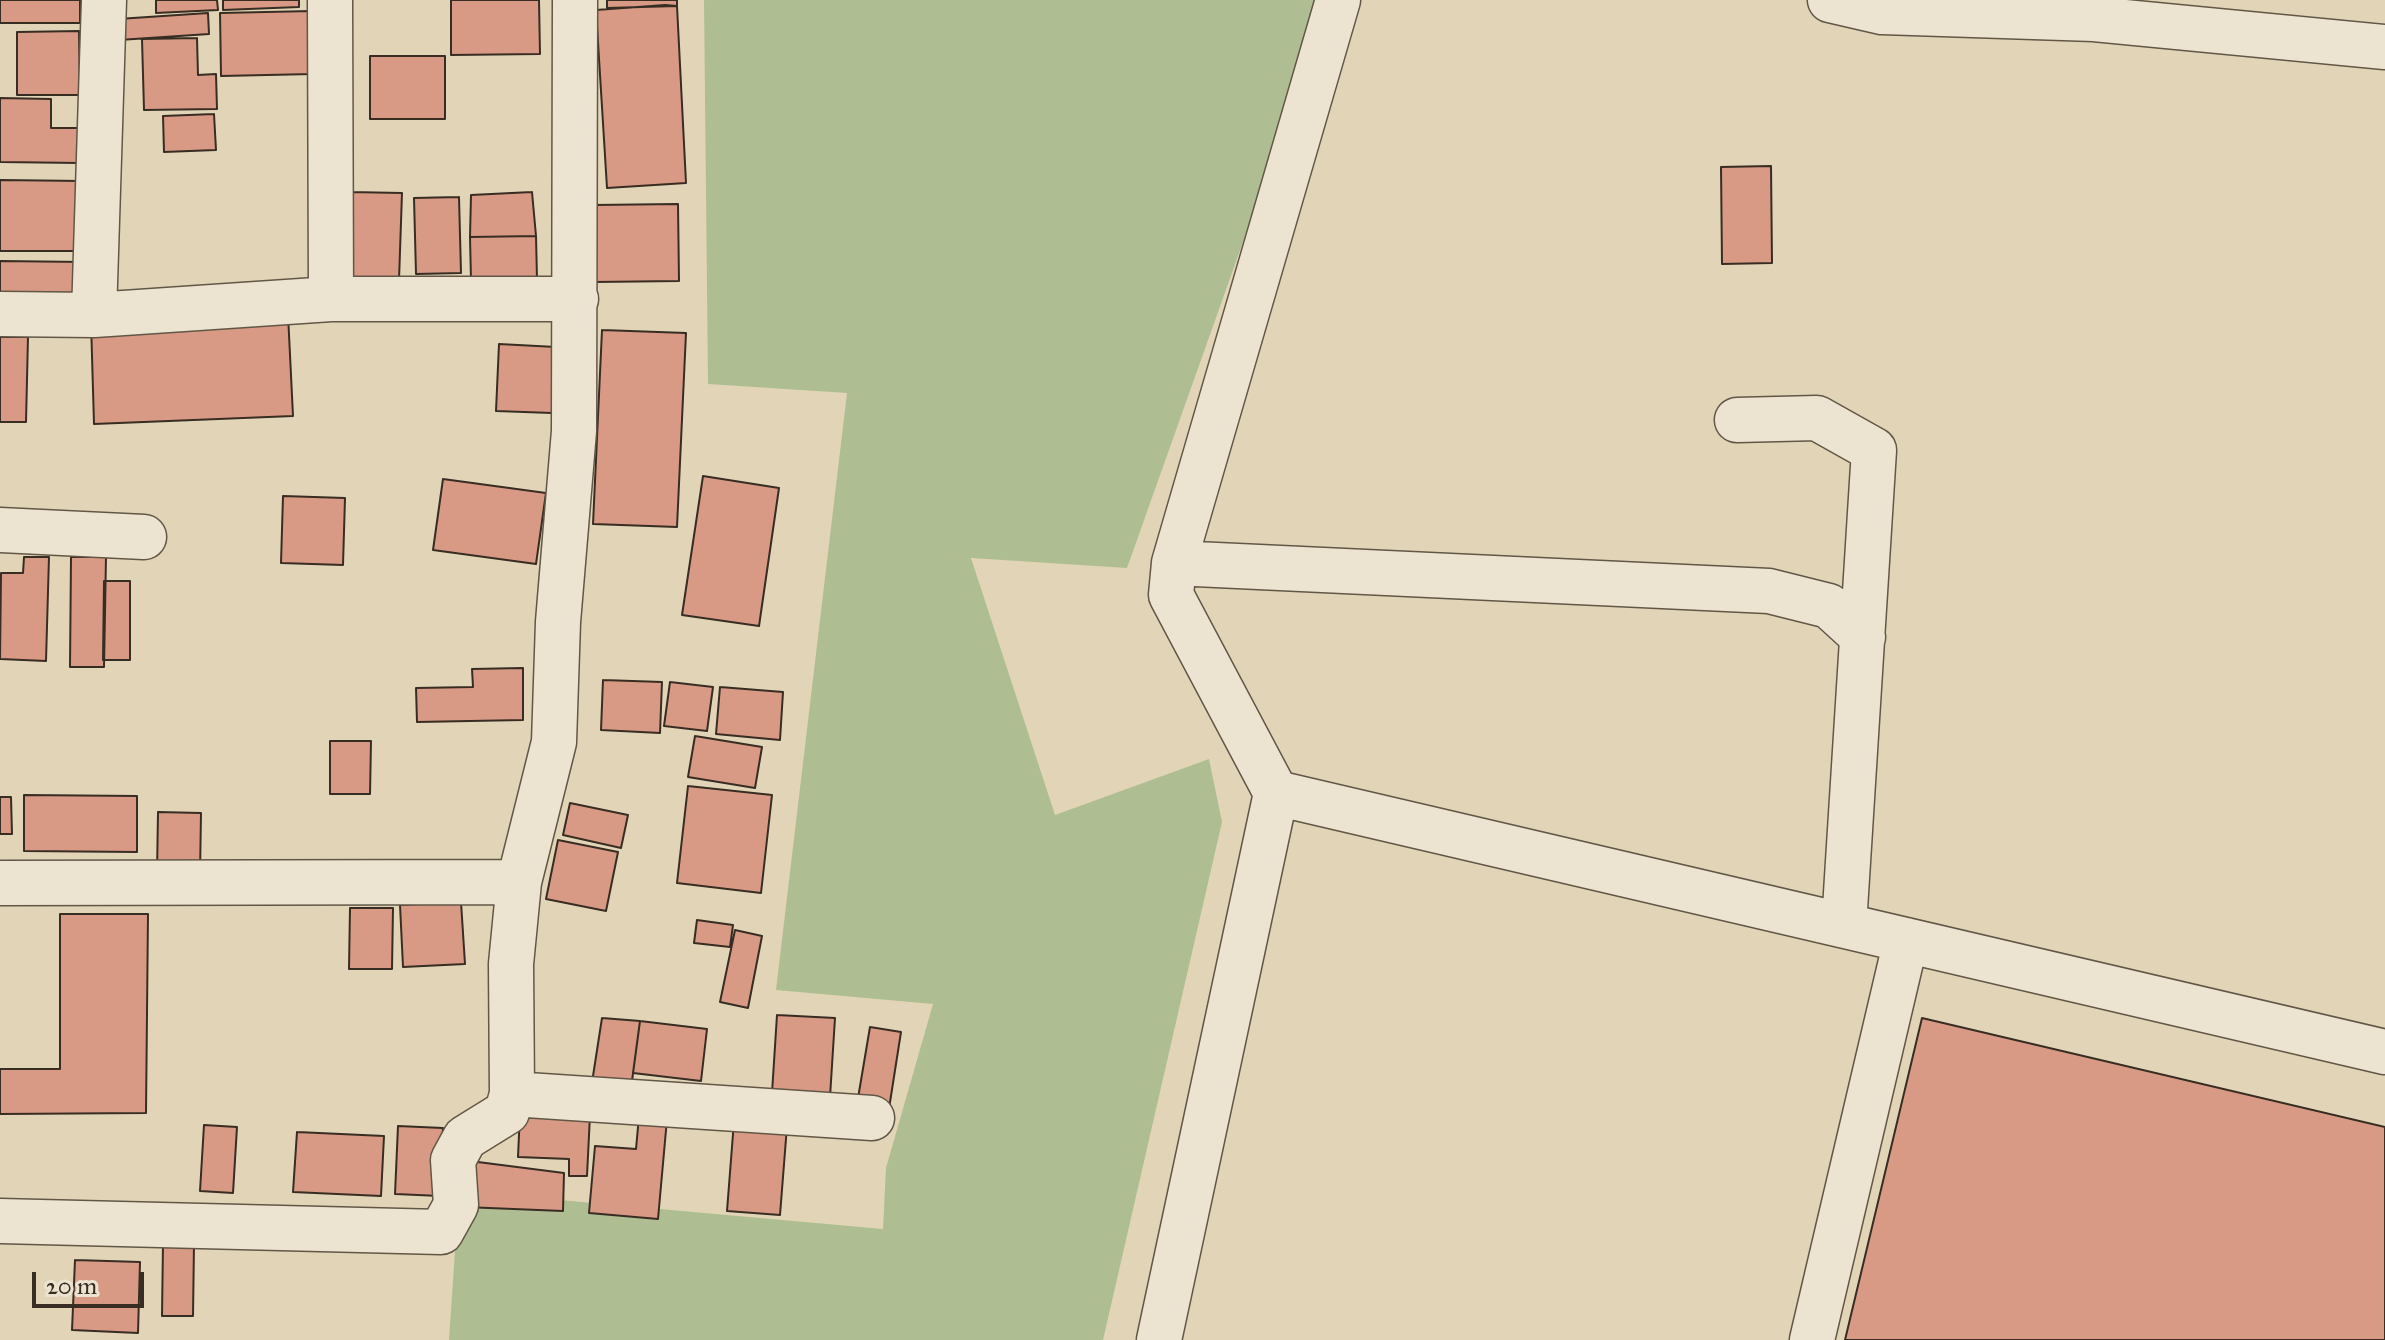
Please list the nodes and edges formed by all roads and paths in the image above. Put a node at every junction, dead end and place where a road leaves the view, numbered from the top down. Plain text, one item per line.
1 (104, 0) edge
2 (330, 0) edge
3 (575, 0) edge
4 (1338, 0) edge
5 (1830, 0) edge
6 (2385, 47) edge
7 (331, 299) junction
8 (576, 299) junction
9 (0, 314) edge
10 (94, 315) junction
11 (1737, 420) dead end
12 (0, 530) edge
13 (144, 537) dead end
14 (1174, 563) junction
15 (1863, 637) junction
16 (1276, 793) junction
17 (519, 882) junction
18 (0, 883) edge
19 (1844, 925) junction
20 (1906, 940) junction
21 (2385, 1052) edge
22 (512, 1094) junction
23 (872, 1118) dead end
24 (0, 1221) edge
25 (1159, 1340) edge
26 (1812, 1340) edge

1 - 10 street
2 - 7 street
3 - 8 street
4 - 14 street
5 - 6 street
7 - 8 street
7 - 10 street
8 - 17 street
9 - 10 street
11 - 15 street
12 - 13 street
14 - 15 street
14 - 16 street
15 - 19 street
16 - 19 street
16 - 25 street
17 - 18 street
17 - 22 street
19 - 20 street
20 - 21 street
20 - 26 street
22 - 23 street
22 - 24 street

